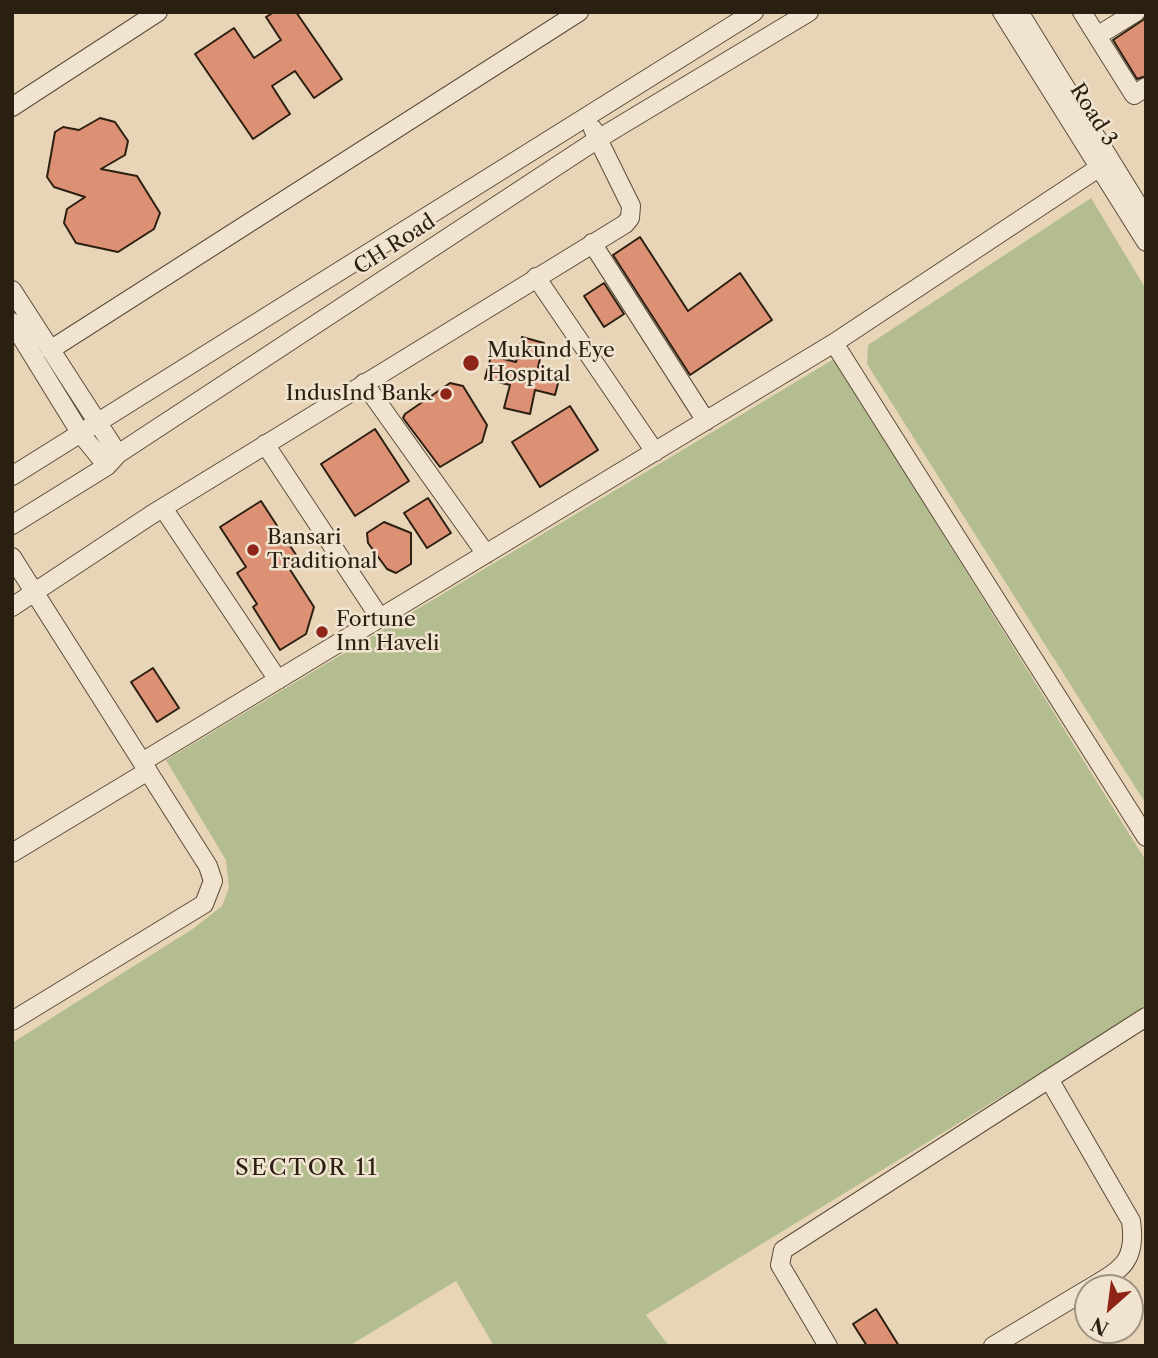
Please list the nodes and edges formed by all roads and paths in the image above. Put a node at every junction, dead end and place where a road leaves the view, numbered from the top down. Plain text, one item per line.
1 (158, 12) edge
2 (579, 12) edge
3 (754, 12) edge
4 (809, 12) edge
5 (1002, 12) edge
6 (1019, 12) edge
7 (1082, 12) edge
8 (1136, 12) edge
9 (1097, 36) junction
10 (1146, 87) edge
11 (12, 107) edge
12 (586, 117) junction
13 (598, 139) junction
14 (1100, 167) junction
15 (1146, 218) edge
16 (1146, 242) edge
17 (592, 243) junction
18 (536, 277) junction
19 (12, 290) edge
20 (12, 322) edge
21 (834, 343) junction
22 (50, 349) junction
23 (364, 383) junction
24 (706, 421) junction
25 (96, 423) junction
26 (80, 434) junction
27 (265, 444) junction
28 (655, 452) junction
29 (113, 460) junction
30 (12, 476) edge
31 (163, 508) junction
32 (12, 525) edge
33 (486, 554) junction
34 (12, 557) edge
35 (35, 593) junction
36 (12, 607) edge
37 (380, 618) junction
38 (278, 680) junction
39 (145, 766) junction
40 (1146, 837) edge
41 (12, 853) edge
42 (1146, 1017) edge
43 (12, 1021) edge
44 (1049, 1079) junction
45 (1111, 1274) edge
46 (1074, 1298) edge
47 (828, 1346) edge
48 (993, 1346) edge

1 - 11 street
2 - 22 street
3 - 12 street, CH Road
4 - 13 street, CH Road
5 - 14 street, Road 3
6 - 15 street, Road 3
7 - 9 street
8 - 9 street
9 - 10 street
12 - 13 street
12 - 25 street, CH Road
13 - 17 street
13 - 29 street, CH Road
14 - 16 street, Road 3
14 - 21 street
17 - 18 street
17 - 24 street
18 - 23 street
18 - 28 street
19 - 22 street
20 - 26 street
21 - 24 street
21 - 40 street
22 - 25 street
23 - 27 street
23 - 33 street
24 - 28 street
25 - 26 street, CH Road
25 - 29 street
26 - 29 street
26 - 30 street, CH Road
27 - 31 street
27 - 37 street
28 - 33 street
29 - 32 street, CH Road
31 - 35 street
31 - 38 street
33 - 37 street
34 - 35 street
35 - 36 street
35 - 39 street
37 - 38 street
38 - 39 street
39 - 41 street
39 - 43 street
42 - 44 street
44 - 45 street
44 - 47 street
46 - 48 street

